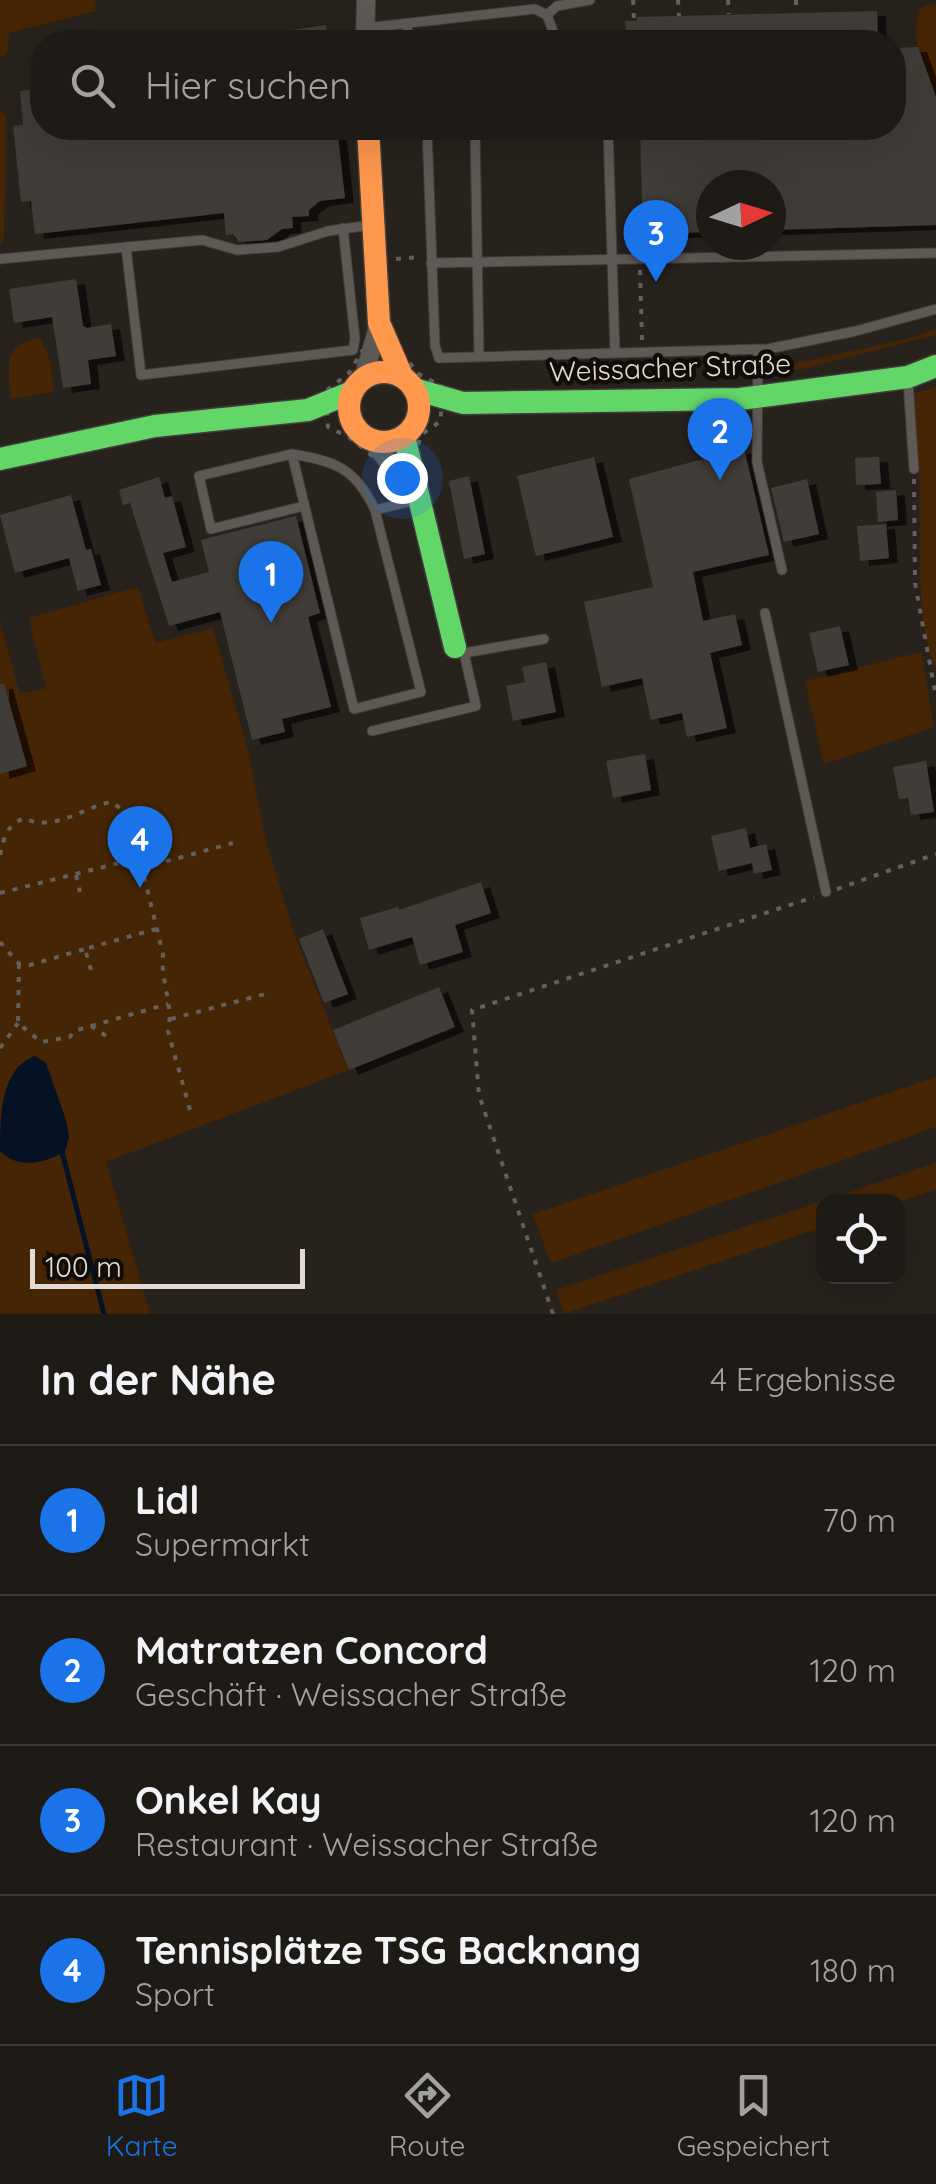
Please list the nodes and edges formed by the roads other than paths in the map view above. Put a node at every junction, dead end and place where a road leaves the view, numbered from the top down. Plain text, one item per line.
1 (366, 0) edge
2 (590, 0) edge
3 (547, 16) junction
4 (407, 24) junction
5 (365, 30) edge
6 (386, 30) edge
7 (408, 30) edge
8 (553, 30) edge
9 (369, 140) edge
10 (427, 140) edge
11 (475, 140) edge
12 (608, 140) edge
13 (374, 225) junction
14 (343, 228) junction
15 (126, 247) junction
16 (936, 252) edge
17 (0, 259) edge
18 (426, 260) junction
19 (612, 260) junction
20 (478, 264) junction
21 (936, 309) edge
22 (758, 350) junction
23 (381, 351) junction
24 (615, 354) junction
25 (479, 357) junction
26 (936, 366) edge
27 (908, 377) junction
28 (408, 383) junction
29 (357, 385) junction
30 (758, 397) junction
31 (449, 404) junction
32 (321, 409) junction
33 (363, 433) junction
34 (404, 444) junction
35 (292, 454) junction
36 (0, 460) edge
37 (914, 469) road end
38 (418, 500) junction
39 (304, 506) junction
40 (375, 510) junction
41 (782, 570) dead end
42 (765, 613) dead end
43 (544, 639) dead end
44 (459, 650) junction
45 (372, 732) dead end
46 (826, 892) road end

1 - 5 street
2 - 3 lane
3 - 4 lane
3 - 8 lane
4 - 6 lane
4 - 7 lane
9 - 13 street
10 - 18 lane
11 - 20 lane
12 - 19 lane
13 - 14 lane
13 - 23 street
14 - 15 lane
14 - 15 lane
15 - 17 lane
16 - 19 lane
18 - 20 lane
18 - 25 lane
19 - 20 lane
19 - 24 lane
20 - 25 lane
21 - 22 lane
22 - 24 lane
22 - 30 lane
23 - 28 street
23 - 29 street
24 - 25 lane
26 - 27 street, Weissacher Straße
27 - 30 street, Weissacher Straße
27 - 37 lane
28 - 29 street, Weissacher Straße
28 - 31 street, Weissacher Straße
28 - 34 street
29 - 32 street, Weissacher Straße
29 - 33 street
30 - 31 street, Weissacher Straße
30 - 41 lane
31 - 34 street, Weissacher Straße
32 - 33 street, Weissacher Straße
32 - 36 street, Weissacher Straße
33 - 34 street, Weissacher Straße
34 - 38 street
35 - 39 lane
35 - 39 lane
35 - 40 lane
38 - 40 lane
38 - 44 street
39 - 40 lane
42 - 46 lane
43 - 44 lane
44 - 45 lane

